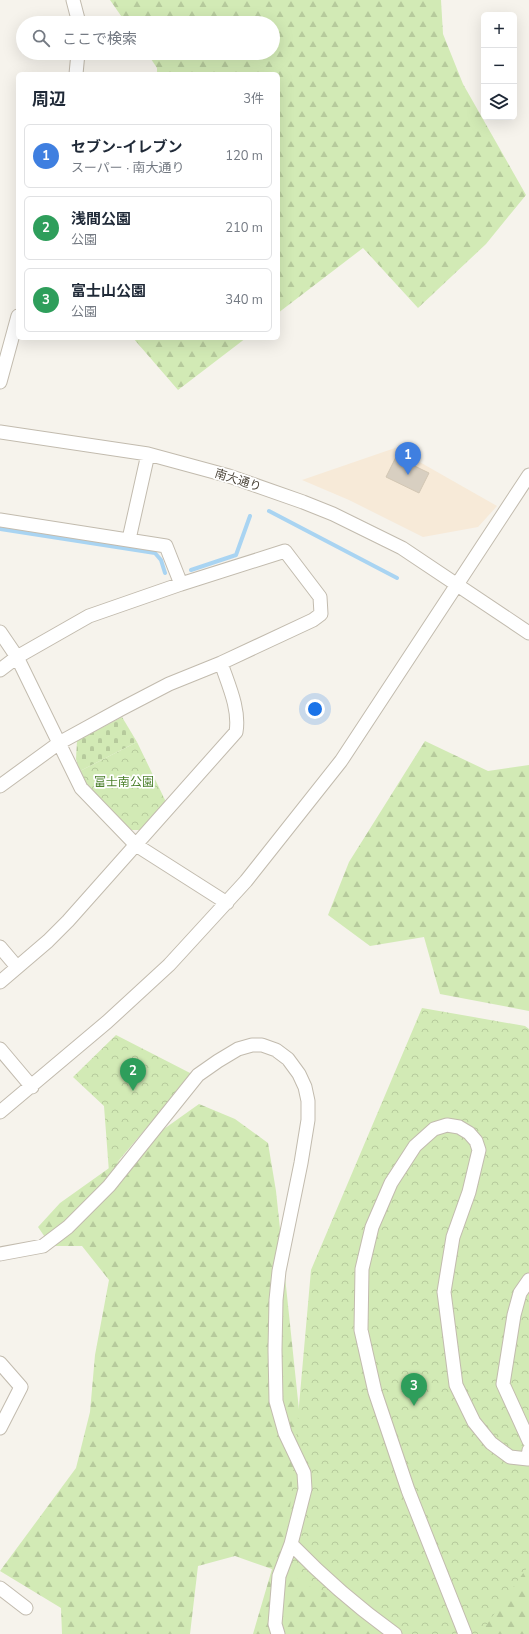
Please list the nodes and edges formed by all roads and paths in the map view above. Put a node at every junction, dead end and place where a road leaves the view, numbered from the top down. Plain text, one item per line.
1 (73, 0) edge
2 (77, 16) edge
3 (77, 60) edge
4 (76, 72) edge
5 (16, 323) edge
6 (0, 382) edge
7 (0, 432) edge
8 (148, 454) junction
9 (529, 475) edge
10 (0, 520) edge
11 (129, 539) junction
12 (181, 584) junction
13 (456, 584) junction
14 (0, 632) edge
15 (529, 634) edge
16 (17, 657) junction
17 (221, 663) junction
18 (0, 670) edge
19 (59, 743) junction
20 (0, 786) edge
21 (136, 845) junction
22 (227, 903) junction
23 (0, 947) edge
24 (17, 967) junction
25 (0, 982) edge
26 (0, 1049) edge
27 (32, 1087) junction
28 (0, 1112) edge
29 (0, 1254) edge
30 (529, 1280) edge
31 (0, 1363) edge
32 (0, 1428) edge
33 (529, 1441) edge
34 (529, 1450) edge
35 (291, 1544) junction
36 (0, 1588) edge
37 (26, 1608) dead end
38 (278, 1634) edge
39 (395, 1634) edge
40 (465, 1634) edge

1 - 2 street
3 - 4 street
5 - 6 street
7 - 8 street, 南大通り
8 - 11 street
8 - 13 street, 南大通り
9 - 13 street
10 - 11 street
11 - 12 street
12 - 16 street
12 - 17 street
13 - 15 street, 南大通り
13 - 22 street
14 - 16 street
16 - 18 street
16 - 19 street
17 - 19 street
17 - 21 street
19 - 20 street
19 - 21 street
21 - 22 street
21 - 24 street
22 - 27 street
23 - 24 street
24 - 25 street
26 - 27 street
27 - 28 street
29 - 35 street
30 - 33 street
31 - 32 street
34 - 40 street
35 - 38 street
35 - 39 street
36 - 37 street

